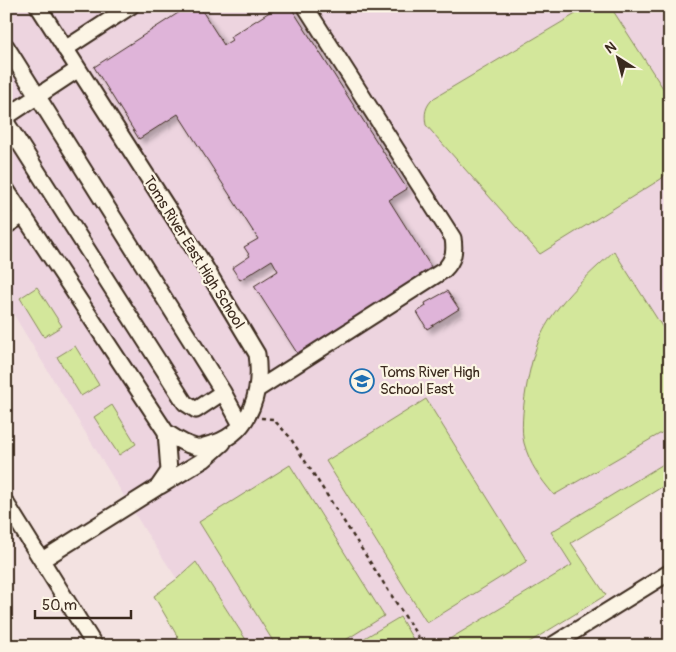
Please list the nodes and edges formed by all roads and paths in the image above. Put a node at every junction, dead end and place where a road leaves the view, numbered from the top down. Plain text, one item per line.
1 (38, 6) edge
2 (131, 6) edge
3 (305, 6) edge
4 (6, 46) edge
5 (65, 49) junction
6 (77, 70) junction
7 (38, 96) junction
8 (6, 117) edge
9 (6, 122) edge
10 (6, 188) edge
11 (23, 215) junction
12 (6, 226) edge
13 (258, 388) junction
14 (223, 392) junction
15 (260, 418) dead end
16 (241, 425) junction
17 (166, 432) junction
18 (227, 439) junction
19 (158, 487) junction
20 (6, 503) edge
21 (42, 560) junction
22 (670, 572) edge
23 (96, 646) edge
24 (424, 646) edge
25 (551, 646) edge

1 - 5 street, Toms River East High School
2 - 5 street
3 - 13 street
4 - 7 street
5 - 6 street, Toms River East High School
6 - 7 street
6 - 13 street, Toms River East High School
7 - 8 street
7 - 14 street
9 - 14 street
10 - 11 street, Toms River East High School
11 - 12 street
11 - 17 street, Toms River East High School
13 - 16 street, Toms River East High School
14 - 16 street
15 - 24 path
16 - 18 street, Toms River East High School
17 - 18 street, Toms River East High School
17 - 19 street, Toms River East High School
18 - 19 street, Toms River East High School
19 - 21 street, Toms River East High School
20 - 21 street
21 - 23 street
22 - 25 street

